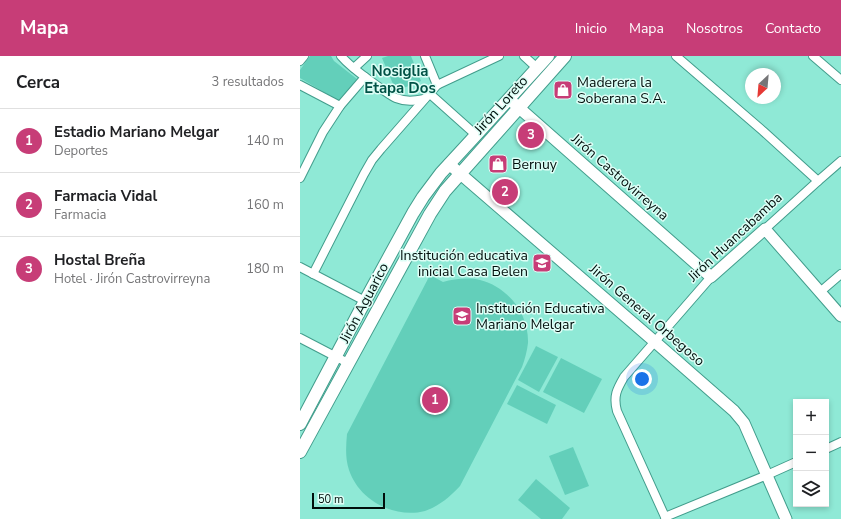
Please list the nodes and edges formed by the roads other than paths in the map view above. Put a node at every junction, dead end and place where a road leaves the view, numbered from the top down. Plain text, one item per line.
1 (304, 56) edge
2 (341, 56) edge
3 (367, 56) edge
4 (425, 56) edge
5 (499, 56) edge
6 (524, 56) edge
7 (548, 56) edge
8 (565, 56) edge
9 (676, 56) edge
10 (813, 56) edge
11 (300, 61) edge
12 (354, 68) junction
13 (537, 68) junction
14 (365, 77) junction
15 (841, 80) edge
16 (300, 85) edge
17 (437, 85) junction
18 (427, 96) junction
19 (394, 98) junction
20 (509, 99) junction
21 (340, 106) junction
22 (518, 108) junction
23 (413, 112) junction
24 (476, 135) junction
25 (841, 161) edge
26 (449, 164) junction
27 (460, 174) junction
28 (300, 178) edge
29 (818, 181) junction
30 (765, 229) junction
31 (300, 267) edge
32 (313, 274) junction
33 (841, 274) edge
34 (711, 276) junction
35 (820, 292) junction
36 (365, 301) junction
37 (841, 316) edge
38 (300, 338) edge
39 (654, 341) junction
40 (336, 357) junction
41 (348, 363) junction
42 (300, 424) edge
43 (841, 442) edge
44 (829, 448) edge
45 (300, 452) edge
46 (793, 463) edge
47 (767, 475) junction
48 (666, 518) edge
49 (786, 519) edge

1 - 11 street
2 - 12 street
3 - 12 street
4 - 17 street
5 - 17 street
6 - 13 street, Jirón Loreto
7 - 13 main road, Jirón Loreto
8 - 22 main road, Jirón Loreto
9 - 29 street
10 - 15 street
12 - 14 street
13 - 20 main road, Jirón Loreto
14 - 19 street
14 - 21 street
16 - 21 street
17 - 18 street
18 - 19 street
18 - 23 street
18 - 24 street
19 - 23 street
20 - 22 street, Jirón Castrovirreyna
20 - 24 main road, Jirón Loreto
21 - 28 street
22 - 27 main road, Jirón Loreto
22 - 34 street, Jirón Castrovirreyna
23 - 32 street
24 - 26 main road, Jirón Loreto
25 - 29 street, Jirón Huancabamba
26 - 27 street, Jirón General Orbegoso
26 - 36 main road, Jirón Aguarico
27 - 39 street, Jirón General Orbegoso
27 - 41 main road, Jirón Aguarico
29 - 30 street, Jirón Huancabamba
30 - 34 street, Jirón Huancabamba
30 - 35 street
31 - 32 street
32 - 36 street
33 - 35 street
34 - 39 street, Jirón Huancabamba
35 - 37 street
36 - 40 main road, Jirón Aguarico
38 - 40 street
39 - 47 street, Jirón General Orbegoso
39 - 48 street, Jirón Huancabamba
40 - 41 street
40 - 42 main road, Jirón Aguarico
41 - 45 main road, Jirón Aguarico
43 - 44 street
46 - 47 street
47 - 48 street
47 - 49 street, Jirón General Orbegoso

